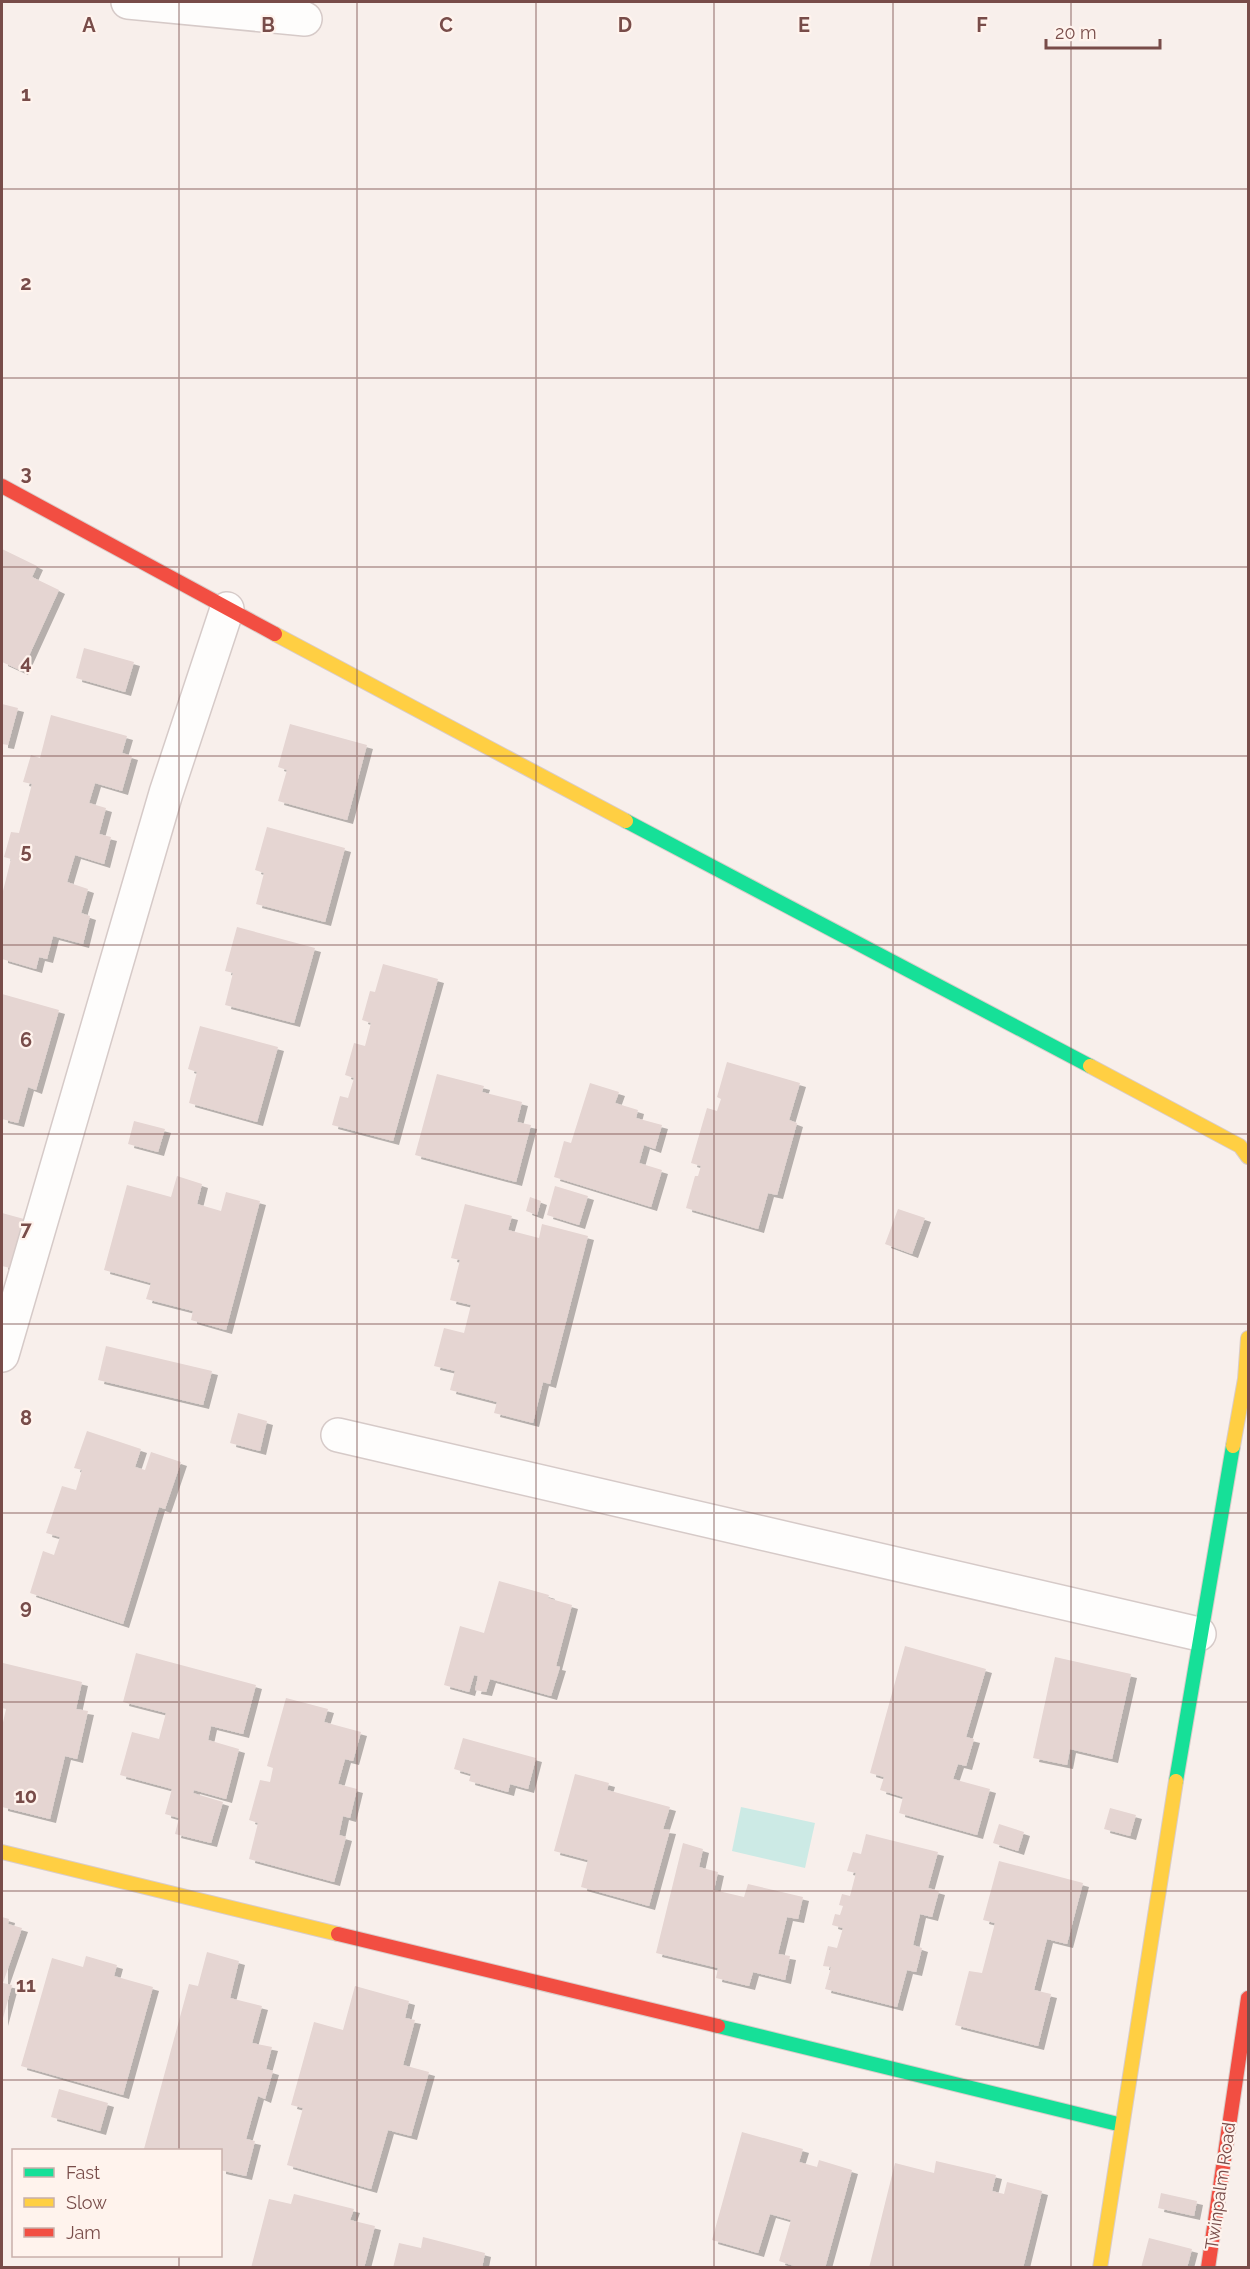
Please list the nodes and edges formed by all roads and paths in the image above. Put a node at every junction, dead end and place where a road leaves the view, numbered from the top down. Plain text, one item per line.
1 (128, 2) edge
2 (306, 19) dead end
3 (2, 486) edge
4 (227, 609) junction
5 (1248, 1157) edge
6 (1248, 1338) edge
7 (2, 1355) edge
8 (339, 1435) dead end
9 (1199, 1634) junction
10 (2, 1852) edge
11 (1248, 1998) edge
12 (1122, 2125) junction
13 (1100, 2268) edge
14 (1208, 2268) edge

1 - 2 street
3 - 4 street
4 - 5 street
4 - 7 street
6 - 9 street
8 - 9 street
9 - 12 street
10 - 12 street
11 - 14 street, Twinpalm Road
12 - 13 street

